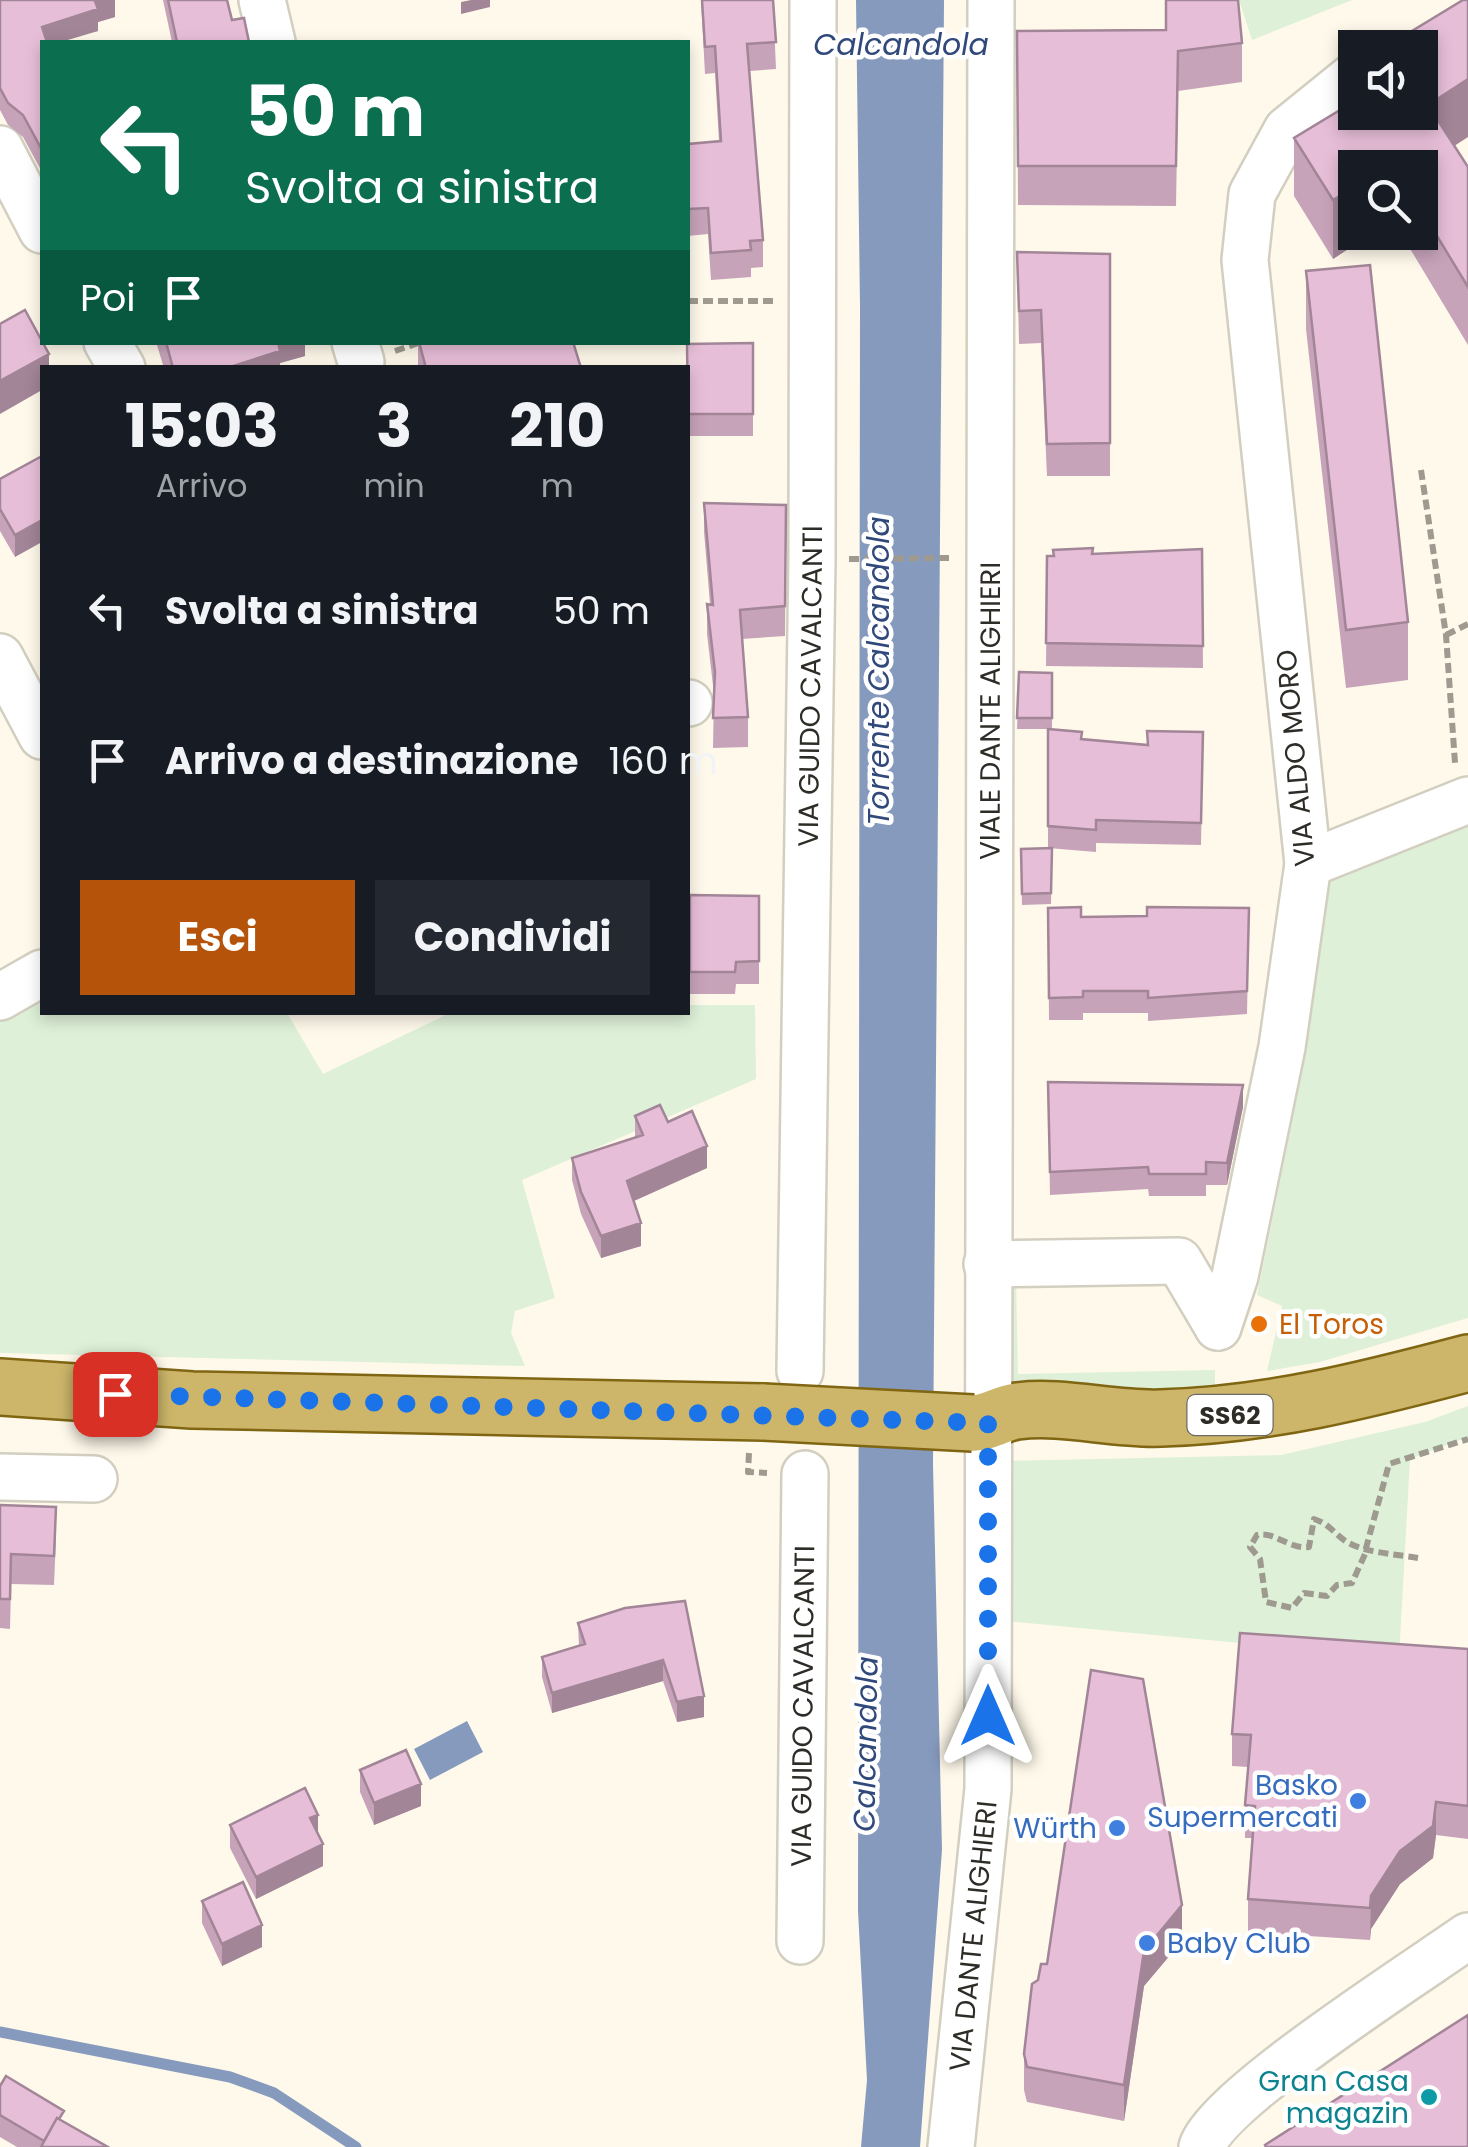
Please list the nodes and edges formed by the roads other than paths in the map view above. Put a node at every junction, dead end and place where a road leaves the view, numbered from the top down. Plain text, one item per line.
1 (262, 0) edge
2 (813, 0) edge
3 (991, 0) edge
4 (272, 40) edge
5 (1338, 89) edge
6 (0, 150) edge
7 (31, 227) edge
8 (0, 658) edge
9 (40, 732) edge
10 (1463, 802) edge
11 (1308, 864) junction
12 (40, 974) edge
13 (0, 996) edge
14 (987, 1264) junction
15 (1468, 1363) edge
16 (800, 1371) dead end
17 (1468, 1383) edge
18 (0, 1387) edge
19 (981, 1423) junction
20 (805, 1474) dead end
21 (0, 1477) edge
22 (94, 1478) dead end
23 (1468, 1936) edge
24 (800, 1940) dead end
25 (951, 2147) edge
26 (1202, 2147) edge

1 - 4 street
2 - 16 street, VIA GUIDO CAVALCANTI
3 - 14 street, VIALE DANTE ALIGHIERI
5 - 11 street, VIA ALDO MORO
6 - 7 street
8 - 9 street
10 - 11 street
11 - 14 street, VIA ALDO MORO
12 - 13 street
14 - 19 street, VIALE DANTE ALIGHIERI
15 - 19 main road, SS62
17 - 19 main road, SS62
18 - 19 main road, SS62, bridge
19 - 25 street, VIA DANTE ALIGHIERI
20 - 24 street, VIA GUIDO CAVALCANTI
21 - 22 street
23 - 26 street

